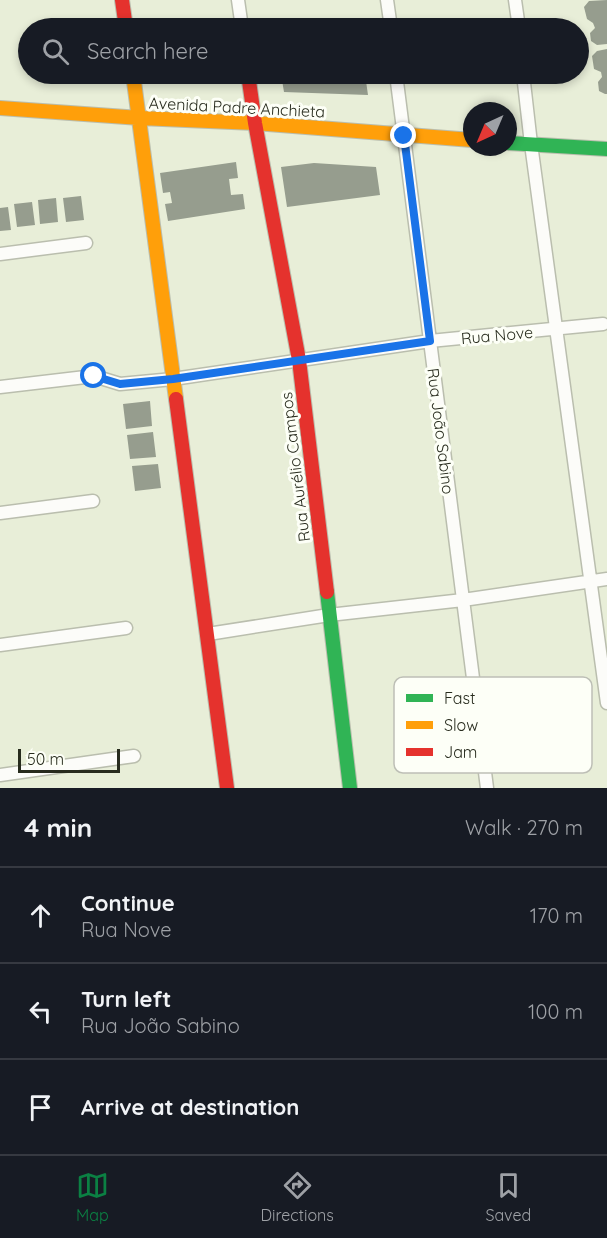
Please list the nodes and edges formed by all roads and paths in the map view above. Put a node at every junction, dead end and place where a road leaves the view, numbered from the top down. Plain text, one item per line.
1 (122, 0) edge
2 (238, 0) edge
3 (387, 0) edge
4 (515, 0) edge
5 (125, 18) edge
6 (241, 18) edge
7 (390, 18) edge
8 (518, 18) edge
9 (135, 84) edge
10 (249, 84) edge
11 (397, 84) edge
12 (525, 84) edge
13 (0, 108) edge
14 (140, 118) junction
15 (255, 123) junction
16 (404, 136) junction
17 (463, 139) edge
18 (517, 143) edge
19 (531, 144) junction
20 (607, 149) edge
21 (86, 243) dead end
22 (0, 254) edge
23 (603, 324) dead end
24 (558, 330) junction
25 (430, 341) junction
26 (298, 360) junction
27 (173, 379) junction
28 (0, 387) edge
29 (93, 501) dead end
30 (0, 513) edge
31 (607, 579) edge
32 (591, 581) junction
33 (463, 600) junction
34 (329, 615) junction
35 (126, 628) dead end
36 (208, 634) junction
37 (0, 645) edge
38 (473, 677) edge
39 (607, 703) edge
40 (134, 756) dead end
41 (485, 773) edge
42 (0, 775) edge
43 (227, 788) edge
44 (350, 788) edge
45 (487, 788) edge

1 - 5 street
2 - 6 street
3 - 7 street
4 - 8 street
9 - 14 street
10 - 15 street, Rua Aurélio Campos
11 - 16 street, Rua João Sabino
12 - 19 street
13 - 14 street, Avenida Padre Anchieta
14 - 15 street, Avenida Padre Anchieta
14 - 27 street
15 - 16 street, Avenida Padre Anchieta
15 - 26 street, Rua Aurélio Campos
16 - 17 street, Avenida Padre Anchieta
16 - 25 street, Rua João Sabino
18 - 19 street
19 - 20 street
19 - 24 street
21 - 22 street
23 - 24 street, Rua Nove
24 - 25 street, Rua Nove
24 - 32 street
25 - 26 street, Rua Nove
25 - 33 street, Rua João Sabino
26 - 27 street, Rua Nove
26 - 34 street, Rua Aurélio Campos
27 - 28 street, Rua Nove
27 - 36 street
29 - 30 street
31 - 32 street
32 - 33 street
32 - 39 street
33 - 34 street
33 - 38 street, Rua João Sabino
34 - 36 street
34 - 44 street, Rua Aurélio Campos
35 - 37 street
36 - 43 street
40 - 42 street
41 - 45 street, Rua João Sabino

